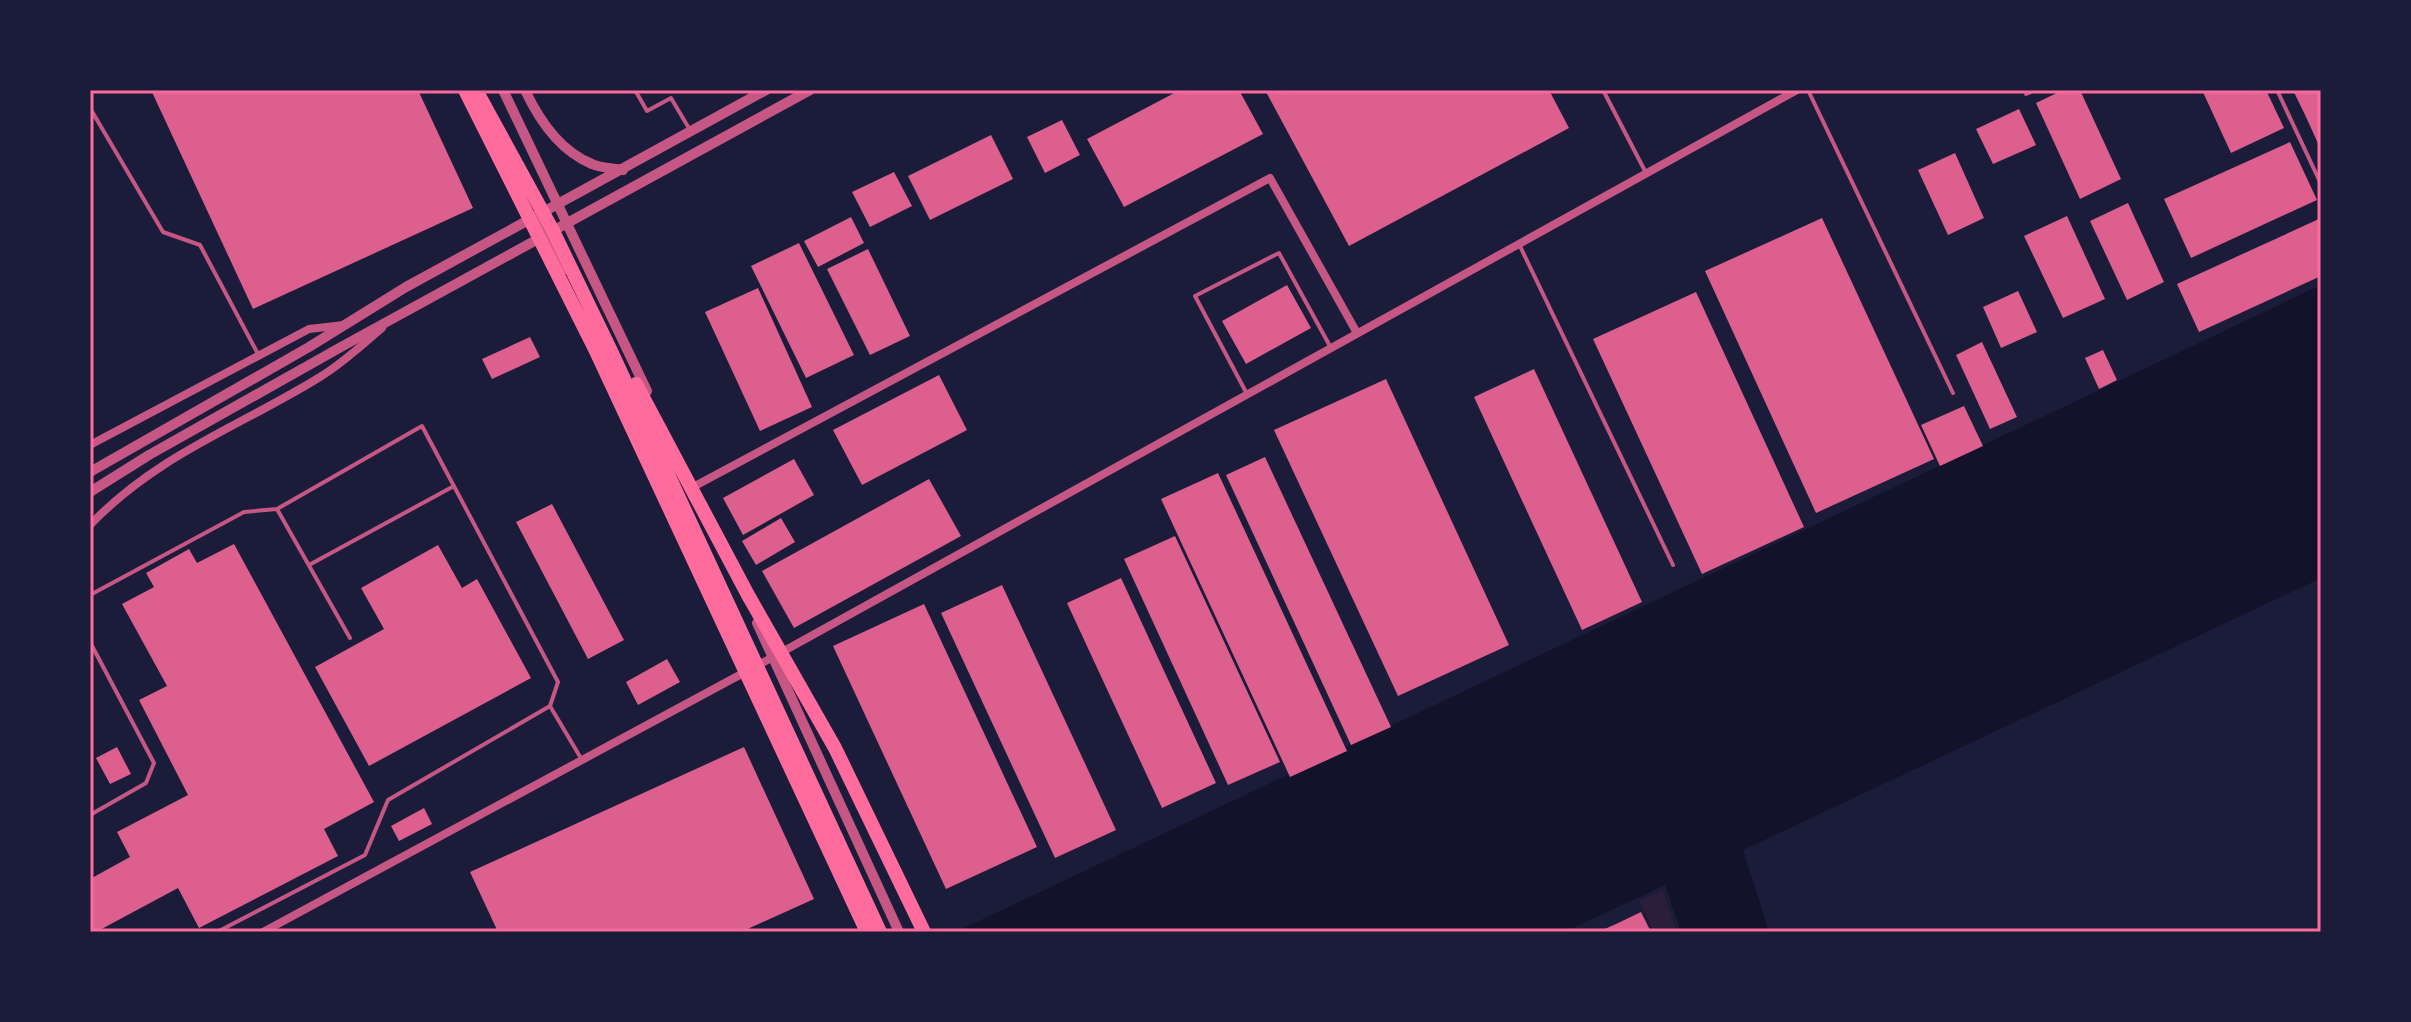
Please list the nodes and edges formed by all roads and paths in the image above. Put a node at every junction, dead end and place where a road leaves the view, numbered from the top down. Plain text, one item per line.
1 (465, 90) edge
2 (478, 90) edge
3 (503, 90) edge
4 (525, 90) edge
5 (635, 90) edge
6 (766, 90) edge
7 (810, 90) edge
8 (1603, 90) edge
9 (1797, 90) edge
10 (1808, 90) edge
11 (2035, 90) edge
12 (2277, 90) edge
13 (2026, 94) dead end
14 (90, 108) edge
15 (691, 132) junction
16 (624, 170) junction
17 (1646, 173) junction
18 (2321, 184) edge
19 (559, 206) junction
20 (538, 216) junction
21 (555, 228) junction
22 (1519, 244) junction
23 (392, 319) junction
24 (347, 324) junction
25 (1357, 333) junction
26 (1331, 348) junction
27 (258, 354) junction
28 (1953, 393) dead end
29 (1247, 394) junction
30 (90, 445) edge
31 (95, 469) edge
32 (454, 486) junction
33 (693, 487) junction
34 (90, 492) edge
35 (277, 509) junction
36 (90, 525) edge
37 (309, 565) junction
38 (1673, 565) dead end
39 (90, 595) edge
40 (350, 638) dead end
41 (90, 642) edge
42 (773, 657) junction
43 (745, 671) junction
44 (550, 706) junction
45 (582, 760) junction
46 (90, 815) edge
47 (217, 932) edge
48 (263, 932) edge
49 (868, 932) edge
50 (882, 932) edge
51 (899, 932) edge
52 (924, 932) edge

1 - 49 highway
2 - 20 street
2 - 21 highway
3 - 19 street
4 - 16 street
5 - 15 lane
6 - 15 street
7 - 21 street
8 - 17 lane
9 - 17 street
10 - 28 lane
11 - 13 lane
12 - 18 lane
14 - 27 lane
15 - 16 street
16 - 19 street
17 - 22 street
19 - 20 street
19 - 21 street
20 - 21 street
20 - 24 street
21 - 23 street
21 - 33 street
21 - 43 street
21 - 50 highway
21 - 52 highway
22 - 25 street
22 - 38 lane
23 - 34 street
23 - 36 street
24 - 27 street
24 - 31 street
25 - 26 street
25 - 33 street
26 - 29 street
26 - 29 lane
27 - 30 street
29 - 42 street
32 - 35 lane
32 - 37 lane
32 - 44 lane
33 - 42 street
35 - 37 lane
35 - 39 lane
37 - 40 lane
41 - 46 lane
42 - 43 street
42 - 51 street
43 - 45 street
43 - 49 street
44 - 45 lane
44 - 47 lane
45 - 48 street

